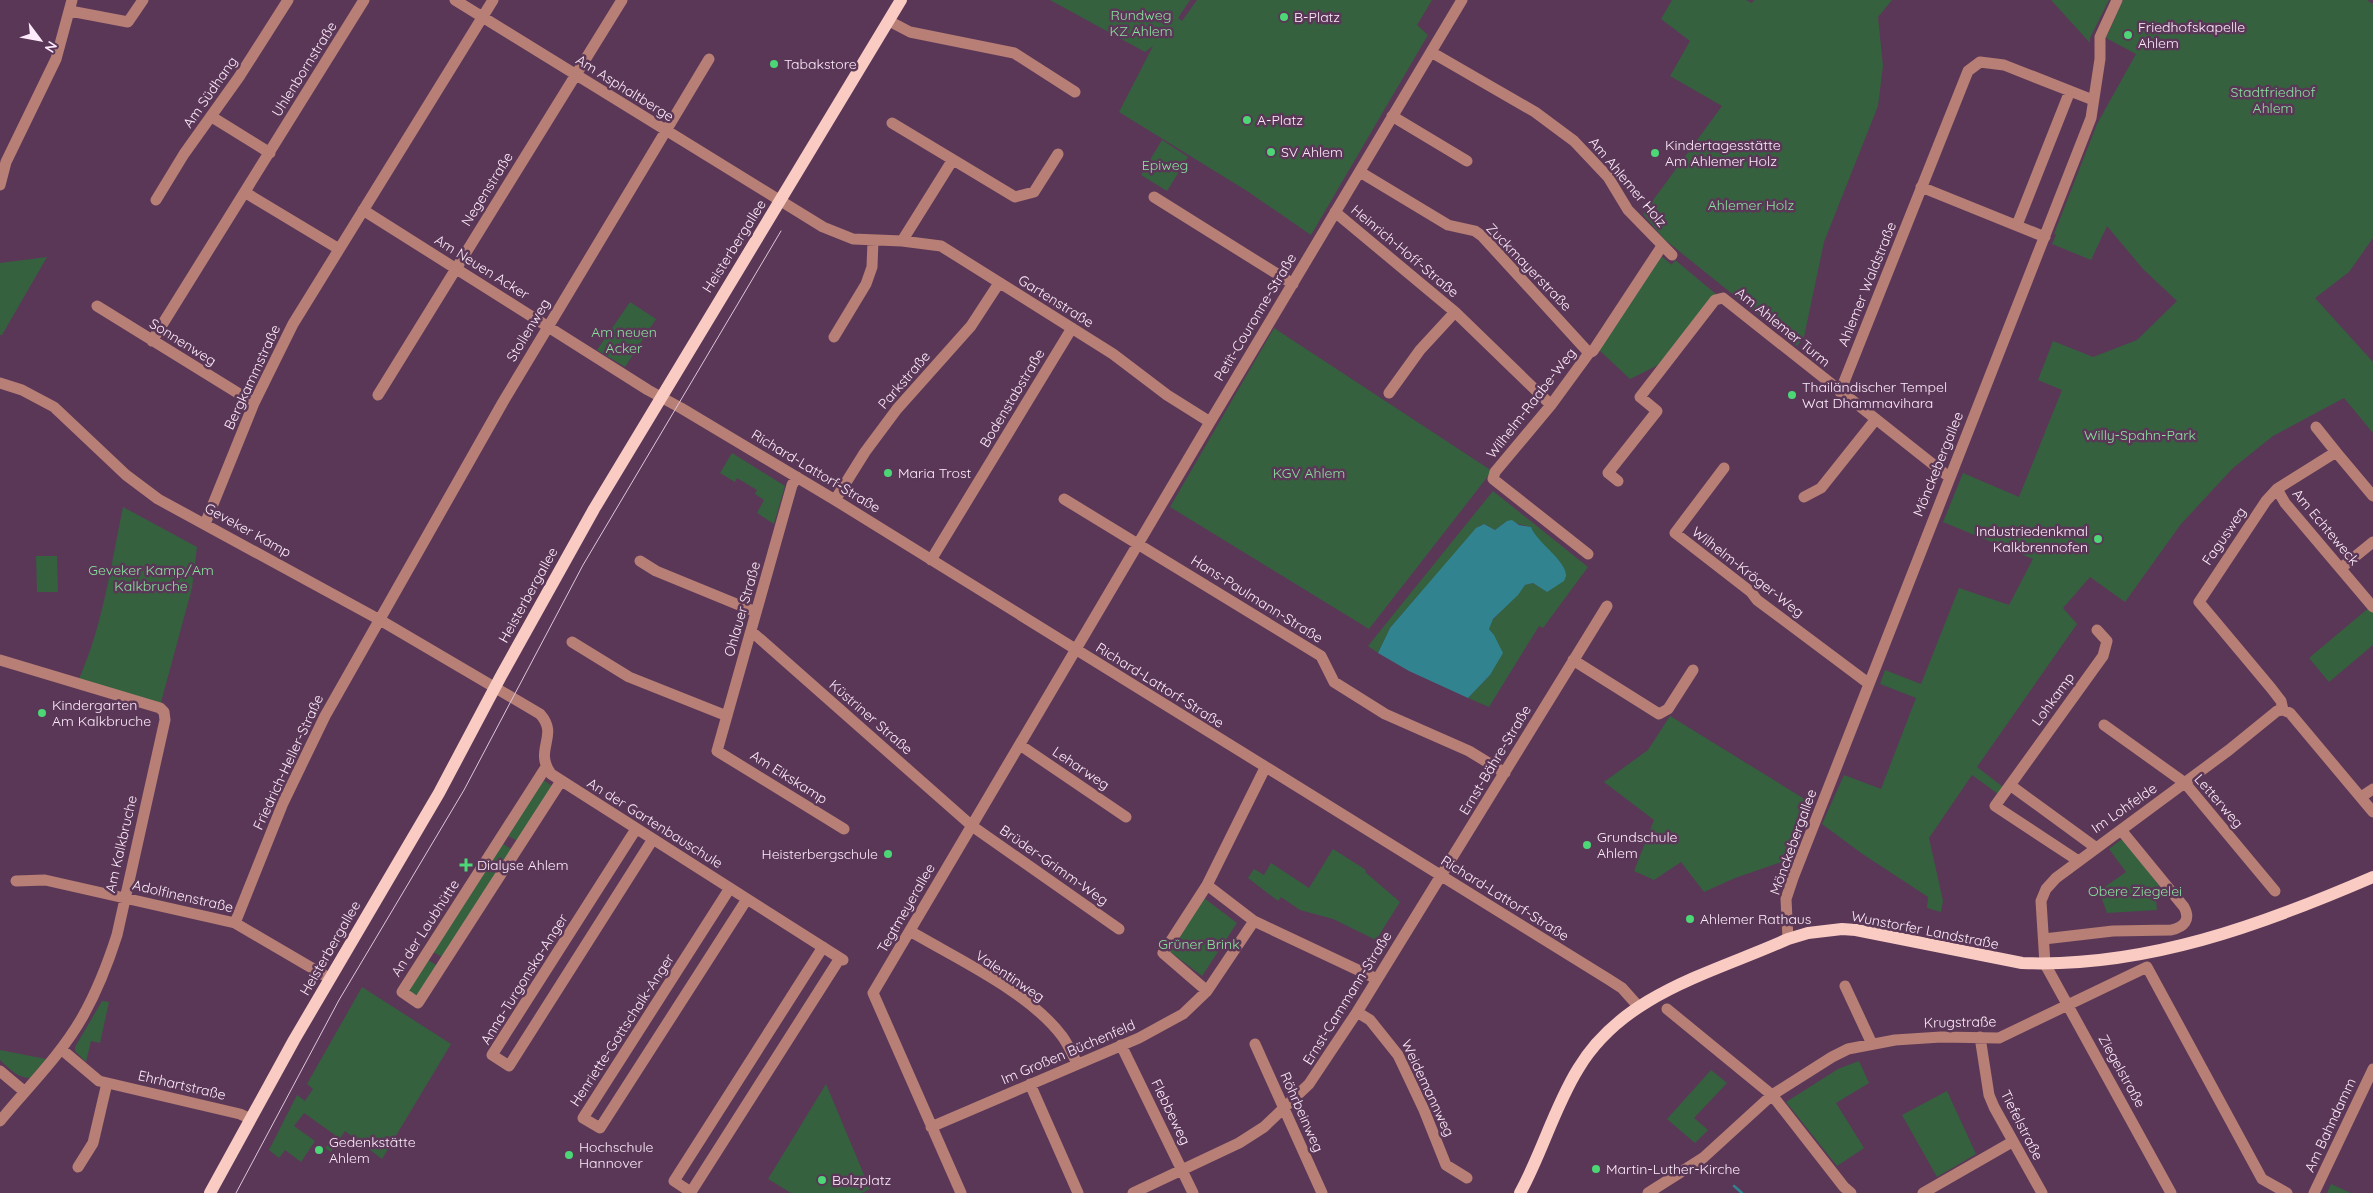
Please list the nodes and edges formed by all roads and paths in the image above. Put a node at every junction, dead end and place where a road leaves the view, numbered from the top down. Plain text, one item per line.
1 (143, 0) edge
2 (288, 0) edge
3 (364, 0) edge
4 (455, 0) edge
5 (493, 0) edge
6 (622, 0) edge
7 (901, 0) edge
8 (1462, 0) edge
9 (2117, 0) edge
10 (71, 6) edge
11 (482, 16) junction
12 (889, 21) junction
13 (1432, 52) junction
14 (709, 59) dead end
15 (575, 74) junction
16 (2070, 91) junction
17 (1075, 92) dead end
18 (2093, 100) junction
19 (1392, 116) junction
20 (212, 117) junction
21 (892, 124) dead end
22 (665, 130) junction
23 (270, 153) junction
24 (1058, 154) dead end
25 (952, 161) junction
26 (1467, 161) dead end
27 (2, 166) edge
28 (1360, 172) junction
29 (0, 185) edge
30 (1921, 187) junction
31 (246, 192) junction
32 (1154, 197) dead end
33 (156, 200) dead end
34 (781, 200) junction
35 (363, 210) junction
36 (1335, 212) junction
37 (2017, 225) junction
38 (2045, 237) junction
39 (873, 241) junction
40 (902, 241) junction
41 (1662, 246) junction
42 (339, 249) junction
43 (1672, 255) dead end
44 (455, 269) junction
45 (999, 283) junction
46 (1293, 284) junction
47 (97, 306) dead end
48 (1455, 312) junction
49 (547, 326) junction
50 (1072, 328) junction
51 (834, 337) dead end
52 (152, 340) junction
53 (1589, 353) junction
54 (0, 383) edge
55 (1840, 392) junction
56 (1389, 393) dead end
57 (378, 395) dead end
58 (661, 397) junction
59 (254, 402) junction
60 (1551, 405) junction
61 (1876, 418) junction
62 (1210, 422) junction
63 (2316, 427) dead end
64 (2336, 452) junction
65 (1724, 468) dead end
66 (797, 477) junction
67 (1949, 477) junction
68 (1618, 481) dead end
69 (2277, 489) junction
70 (2373, 496) edge
71 (1804, 497) dead end
72 (1064, 499) dead end
73 (835, 500) junction
74 (205, 524) junction
75 (2373, 542) edge
76 (1138, 544) junction
77 (1588, 554) dead end
78 (931, 560) junction
79 (640, 561) dead end
80 (2341, 568) junction
81 (1606, 606) dead end
82 (2373, 607) edge
83 (756, 612) junction
84 (380, 620) junction
85 (2097, 630) dead end
86 (751, 631) junction
87 (572, 642) dead end
88 (1076, 650) junction
89 (0, 660) edge
90 (1573, 660) junction
91 (1693, 670) dead end
92 (1868, 683) junction
93 (495, 686) junction
94 (2283, 710) junction
95 (727, 716) junction
96 (2104, 725) dead end
97 (1020, 744) junction
98 (717, 750) joint
99 (546, 767) junction
100 (1265, 768) junction
101 (1504, 773) junction
102 (561, 781) junction
103 (2185, 783) junction
104 (2010, 785) junction
105 (2373, 789) edge
106 (2361, 797) junction
107 (2373, 812) edge
108 (1126, 817) dead end
109 (972, 826) junction
110 (636, 829) junction
111 (844, 830) dead end
112 (2121, 830) junction
113 (502, 835) junction
114 (653, 839) junction
115 (519, 846) junction
116 (2095, 847) junction
117 (2078, 860) junction
118 (1441, 876) junction
119 (2373, 877) edge
120 (16, 882) dead end
121 (1207, 885) junction
122 (730, 888) junction
123 (2275, 891) dead end
124 (595, 894) junction
125 (124, 897) junction
126 (747, 899) junction
127 (612, 905) junction
128 (1254, 921) junction
129 (235, 923) junction
130 (1119, 928) dead end
131 (910, 931) junction
132 (1788, 939) junction
133 (2044, 939) junction
134 (823, 947) junction
135 (428, 952) junction
136 (688, 954) junction
137 (444, 962) junction
138 (2046, 964) junction
139 (706, 965) junction
140 (329, 978) junction
141 (1377, 979) junction
142 (1846, 986) dead end
143 (1207, 991) junction
144 (2069, 1005) junction
145 (1638, 1006) junction
146 (1667, 1009) dead end
147 (520, 1010) junction
148 (1357, 1012) junction
149 (779, 1015) junction
150 (538, 1022) junction
151 (797, 1026) junction
152 (1980, 1038) junction
153 (1255, 1044) dead end
154 (1872, 1044) junction
155 (1121, 1045) junction
156 (61, 1049) junction
157 (1077, 1063) junction
158 (2373, 1069) edge
159 (614, 1070) junction
160 (0, 1071) edge
161 (630, 1081) junction
162 (106, 1083) junction
163 (1030, 1084) junction
164 (25, 1092) junction
165 (1772, 1095) junction
166 (1285, 1109) junction
167 (251, 1119) junction
168 (0, 1121) edge
169 (931, 1126) junction
170 (707, 1130) junction
171 (724, 1142) junction
172 (2012, 1142) junction
173 (78, 1167) dead end
174 (1183, 1171) junction
175 (1467, 1178) dead end
176 (1845, 1191) edge
177 (2040, 1192) edge
178 (210, 1193) edge
179 (961, 1193) edge
180 (1078, 1193) edge
181 (1133, 1193) edge
182 (1193, 1193) edge
183 (1322, 1193) edge
184 (1520, 1193) edge
185 (1648, 1193) edge
186 (1923, 1193) edge
187 (2171, 1193) edge
188 (2287, 1193) edge
189 (2314, 1193) edge

1 - 10 street
2 - 20 street, Am Südhang
3 - 23 street, Uhlenbornstraße
4 - 11 street, Am Asphaltberge
5 - 11 street, Bergkammstraße
6 - 15 street, Negenstraße
7 - 12 main road, Heisterbergallee
8 - 13 street, Petit-Couronne-Straße
9 - 18 street, Mönckebergallee
10 - 27 street
11 - 15 street, Am Asphaltberge
11 - 35 street, Bergkammstraße
12 - 17 street
12 - 34 main road, Heisterbergallee
13 - 19 street, Petit-Couronne-Straße
13 - 41 street, Am Ahlemer Holz
14 - 22 street, Stollenweg
15 - 22 street, Am Asphaltberge
15 - 44 street, Negenstraße
16 - 18 street, Ahlemer Waldstraße
16 - 30 street, Ahlemer Waldstraße
16 - 37 street
18 - 38 street, Mönckebergallee
19 - 26 street
19 - 28 street, Petit-Couronne-Straße
20 - 23 street
20 - 33 street, Am Südhang
21 - 25 street
22 - 34 street, Am Asphaltberge
22 - 49 street, Stollenweg
23 - 31 street, Uhlenbornstraße
24 - 25 street
25 - 40 street
27 - 29 street
28 - 36 street, Petit-Couronne-Straße
28 - 53 street, Zuckmayerstraße
30 - 37 street
30 - 55 street, Ahlemer Waldstraße
31 - 42 street
31 - 52 street, Uhlenbornstraße
32 - 46 street
34 - 39 street, Gartenstraße
34 - 58 main road, Heisterbergallee
35 - 42 street, Bergkammstraße
35 - 44 street, Am Neuen Acker
36 - 46 street, Petit-Couronne-Straße
36 - 48 street, Heinrich-Hoff-Straße
37 - 38 street
38 - 67 street, Mönckebergallee
39 - 40 street, Gartenstraße
39 - 51 street
40 - 45 street, Gartenstraße
41 - 43 street, Am Ahlemer Holz
41 - 53 street, Wilhelm-Raabe-Weg
42 - 59 street, Bergkammstraße
44 - 49 street, Am Neuen Acker
44 - 57 street, Negenstraße
45 - 50 street, Gartenstraße
45 - 73 street, Parkstraße
46 - 62 street, Petit-Couronne-Straße
47 - 52 street, Sonnenweg
48 - 56 street, Heinrich-Hoff-Straße
48 - 60 street, Heinrich-Hoff-Straße
49 - 58 street, Am Neuen Acker
49 - 84 street, Stollenweg
50 - 62 street, Gartenstraße
50 - 78 street, Bodenstabstraße
52 - 59 street, Sonnenweg
53 - 60 street, Wilhelm-Raabe-Weg
54 - 74 street, Geveker Kamp
55 - 61 street, Am Ahlemer Turm
55 - 68 street, Am Ahlemer Turm
58 - 66 street, Richard-Lattorf-Straße
58 - 93 main road, Heisterbergallee
59 - 74 street, Bergkammstraße
60 - 77 street, Wilhelm-Raabe-Weg
61 - 67 street, Am Ahlemer Turm
61 - 71 street
62 - 76 street, Petit-Couronne-Straße
63 - 64 street
64 - 69 street, Fagusweg
64 - 70 street
65 - 92 street, Wilhelm-Kröger-Weg
66 - 73 street, Richard-Lattorf-Straße
66 - 83 street, Ohlauer Straße
67 - 92 street, Mönckebergallee
69 - 80 street, Am Echteweck
69 - 94 street, Fagusweg
72 - 76 street, Hans-Paulmann-Straße
73 - 78 street, Richard-Lattorf-Straße
74 - 84 street, Geveker Kamp
75 - 80 street
76 - 88 street, Petit-Couronne-Straße
76 - 101 street, Hans-Paulmann-Straße
78 - 88 street, Richard-Lattorf-Straße
79 - 83 street
80 - 82 street, Am Echteweck
81 - 90 street, Ernst-Bähre-Straße
83 - 86 street, Ohlauer Straße
84 - 93 street, Geveker Kamp
84 - 129 street, Friedrich-Heller-Straße
85 - 104 street, Lohkamp
86 - 95 street, Ohlauer Straße
86 - 109 street, Küstriner Straße
87 - 95 street
88 - 97 street, Tegtmeyerallee
88 - 100 street, Richard-Lattorf-Straße
89 - 125 street, Am Kalkbruche
90 - 91 street
90 - 101 street, Ernst-Bähre-Straße
92 - 132 street, Mönckebergallee
93 - 99 street
93 - 140 main road, Heisterbergallee
94 - 103 street, Im Lohfelde
94 - 106 street
95 - 98 street, Ohlauer Straße
96 - 103 street, Letterweg
97 - 108 street, Leharweg
97 - 109 street, Tegtmeyerallee
98 - 111 street, Am Eikskamp
99 - 102 street, An der Gartenbauschule
99 - 113 street, An der Laubhütte
100 - 118 street, Richard-Lattorf-Straße
100 - 121 street
101 - 118 street, Ernst-Bähre-Straße
102 - 110 street, An der Gartenbauschule
102 - 115 street, An der Laubhütte
103 - 112 street, Im Lohfelde
103 - 123 street, Letterweg
104 - 116 street
104 - 117 street, Lohkamp
105 - 106 street
106 - 107 street
109 - 130 street, Brüder-Grimm-Weg
109 - 131 street, Tegtmeyerallee
110 - 114 street, An der Gartenbauschule
110 - 124 street, Anna-Turgonska-Anger
112 - 116 street, Im Lohfelde
112 - 133 street
113 - 115 street
113 - 135 street, An der Laubhütte
114 - 122 street, An der Gartenbauschule
114 - 127 street, Anna-Turgonska-Anger
115 - 137 street, An der Laubhütte
116 - 117 street, Im Lohfelde
117 - 133 street, Im Lohfelde
118 - 141 street, Ernst-Cammann-Straße
118 - 145 street, Richard-Lattorf-Straße
119 - 138 main road, Wunstorfer Landstraße
120 - 125 street, Adolfinenstraße
121 - 128 street
121 - 143 street
122 - 126 street, An der Gartenbauschule
122 - 136 street, Henriette-Gottschalk-Anger
124 - 127 street
124 - 147 street, Anna-Turgonska-Anger
125 - 129 street, Adolfinenstraße
125 - 156 street, Am Kalkbruche
126 - 134 street, An der Gartenbauschule
126 - 139 street, Henriette-Gottschalk-Anger
127 - 150 street, Anna-Turgonska-Anger
128 - 141 street
128 - 143 street, Im Großen Büchenfeld
129 - 140 street, Adolfinenstraße
131 - 157 street, Valentinweg
131 - 169 street, Tegtmeyerallee
132 - 138 main road, Wunstorfer Landstraße
132 - 145 main road, Wunstorfer Landstraße
133 - 138 street, Im Lohfelde
134 - 149 street
134 - 151 street, An der Gartenbauschule
135 - 137 street
135 - 137 street, An der Laubhütte
136 - 139 street
136 - 159 street, Henriette-Gottschalk-Anger
138 - 144 street, Ziegelstraße
139 - 161 street, Henriette-Gottschalk-Anger
140 - 167 main road, Heisterbergallee
141 - 148 street, Ernst-Cammann-Straße
142 - 154 street
143 - 155 street, Im Großen Büchenfeld
144 - 152 street, Krugstraße
144 - 187 street, Ziegelstraße
144 - 188 street, Krugstraße
145 - 184 main road, Wunstorfer Landstraße
146 - 165 street
147 - 150 street
147 - 150 street, Anna-Turgonska-Anger
148 - 166 street, Ernst-Cammann-Straße
148 - 175 street, Weidemannweg
149 - 151 street
149 - 170 street
151 - 171 street
152 - 154 street, Krugstraße
152 - 172 street, Tiefelstraße
153 - 166 street, Röhrbeinweg
154 - 165 street, Krugstraße
155 - 157 street, Im Großen Büchenfeld
155 - 174 street, Flebbeweg
156 - 162 street, Ehrhartstraße
156 - 164 street, Am Kalkbruche
157 - 163 street, Im Großen Büchenfeld
158 - 189 street, Am Bahndamm
159 - 161 street
159 - 161 street, Henriette-Gottschalk-Anger
160 - 164 street
162 - 167 street, Ehrhartstraße
162 - 173 street
163 - 169 street, Im Großen Büchenfeld
163 - 180 street
164 - 168 street, Am Kalkbruche
165 - 176 street
165 - 185 street, Krugstraße
166 - 174 street, Ernst-Cammann-Straße
166 - 183 street, Röhrbeinweg
167 - 178 main road, Heisterbergallee
169 - 179 street, Tegtmeyerallee
170 - 171 street
170 - 171 street
172 - 177 street, Tiefelstraße
172 - 186 street
174 - 181 street, Ernst-Cammann-Straße
174 - 182 street, Flebbeweg

